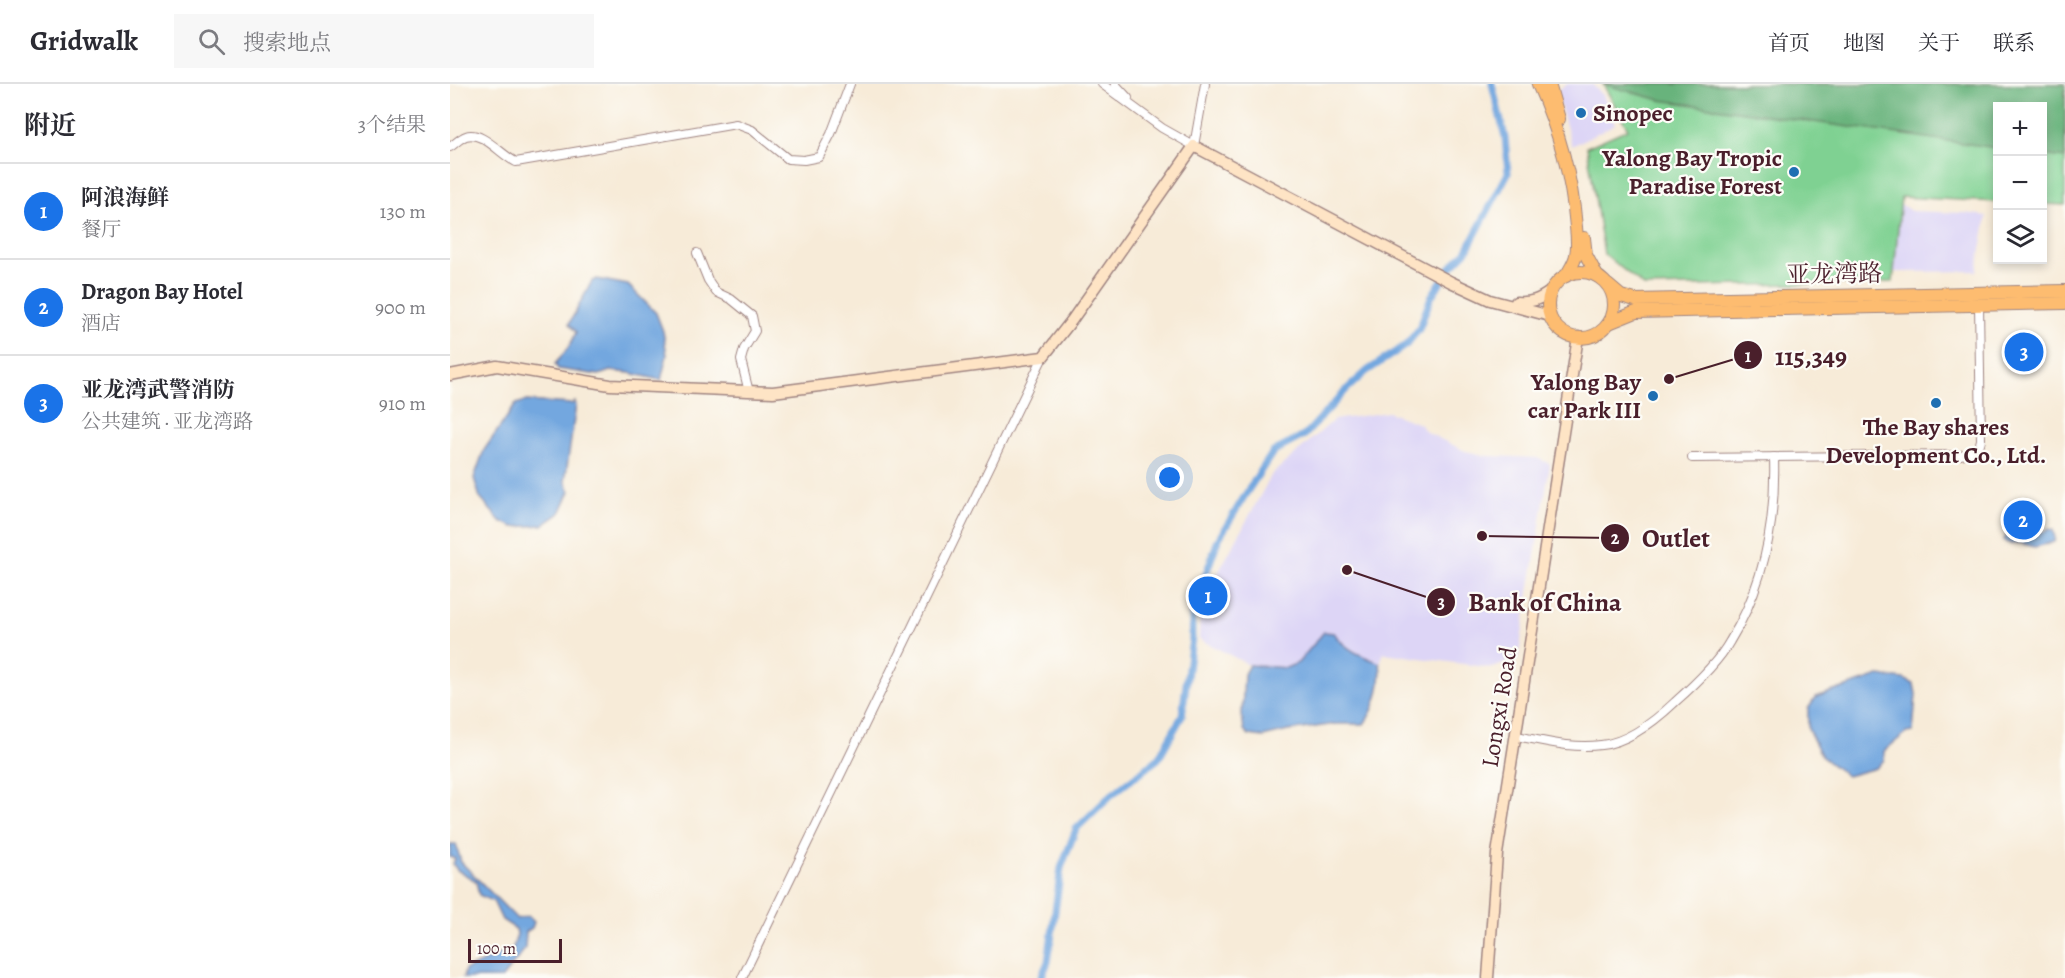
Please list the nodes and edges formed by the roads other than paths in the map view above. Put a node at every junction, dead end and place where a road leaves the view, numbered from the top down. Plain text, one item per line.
1 (850, 84) edge
2 (1102, 84) edge
3 (1115, 84) edge
4 (1205, 84) edge
5 (1538, 84) edge
6 (1549, 84) edge
7 (1144, 114) junction
8 (1194, 146) junction
9 (450, 147) edge
10 (697, 254) dead end
11 (1566, 276) junction
12 (1597, 276) junction
13 (1608, 285) junction
14 (1551, 291) junction
15 (2065, 291) edge
16 (1490, 300) junction
17 (2065, 303) edge
18 (1979, 304) junction
19 (1550, 316) junction
20 (1609, 323) junction
21 (1578, 337) junction
22 (1044, 357) junction
23 (450, 375) edge
24 (749, 392) junction
25 (1774, 457) junction
26 (1692, 458) dead end
27 (1515, 736) junction
28 (742, 978) edge
29 (1488, 978) edge

1 - 9 street
2 - 7 street
3 - 7 street
4 - 8 street
5 - 11 main road
6 - 12 main road
7 - 8 street
8 - 16 street
8 - 22 street
10 - 24 street
11 - 12 main road
11 - 14 main road
12 - 13 main road
13 - 15 main road, 亚龙湾路
13 - 20 main road
14 - 16 street
14 - 19 main road
16 - 19 street
17 - 18 main road, 亚龙湾路
18 - 20 main road, 亚龙湾路
18 - 25 street
19 - 21 main road
20 - 21 main road
21 - 27 street, Longxi Road
22 - 24 street
22 - 28 street
23 - 24 street
25 - 26 street
25 - 27 street
27 - 29 street, Longxi Road

